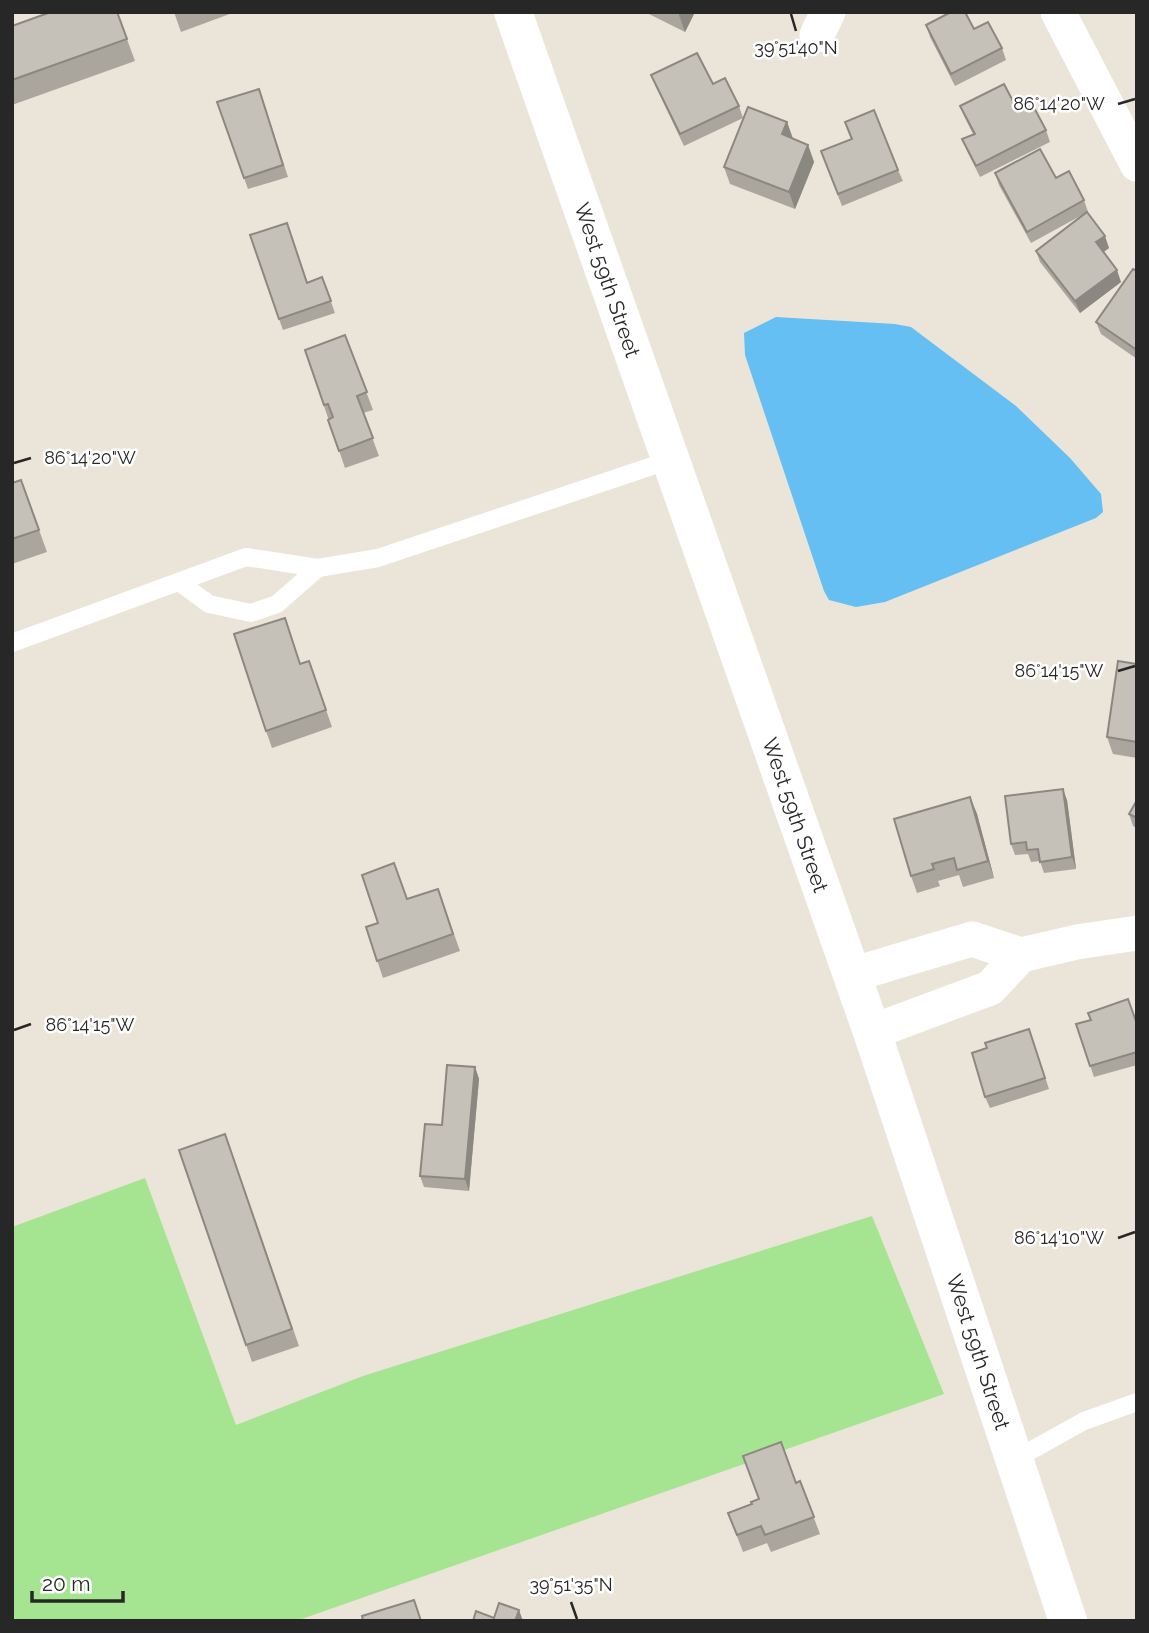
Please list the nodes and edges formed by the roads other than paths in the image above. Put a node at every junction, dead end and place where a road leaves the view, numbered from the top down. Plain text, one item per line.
1 (513, 12) edge
2 (1058, 12) edge
3 (1137, 164) edge
4 (670, 460) junction
5 (318, 568) junction
6 (179, 582) junction
7 (12, 643) edge
8 (1137, 933) edge
9 (1021, 955) junction
10 (851, 975) junction
11 (872, 1032) junction
12 (1137, 1402) edge
13 (1014, 1460) junction
14 (1068, 1621) edge

1 - 4 street, West 59th Street
2 - 3 street
4 - 5 lane
4 - 10 street, West 59th Street
5 - 6 lane
5 - 6 lane
6 - 7 lane
8 - 9 street
9 - 10 street
9 - 11 street
10 - 11 street, West 59th Street
11 - 13 street, West 59th Street
12 - 13 lane
13 - 14 street, West 59th Street

